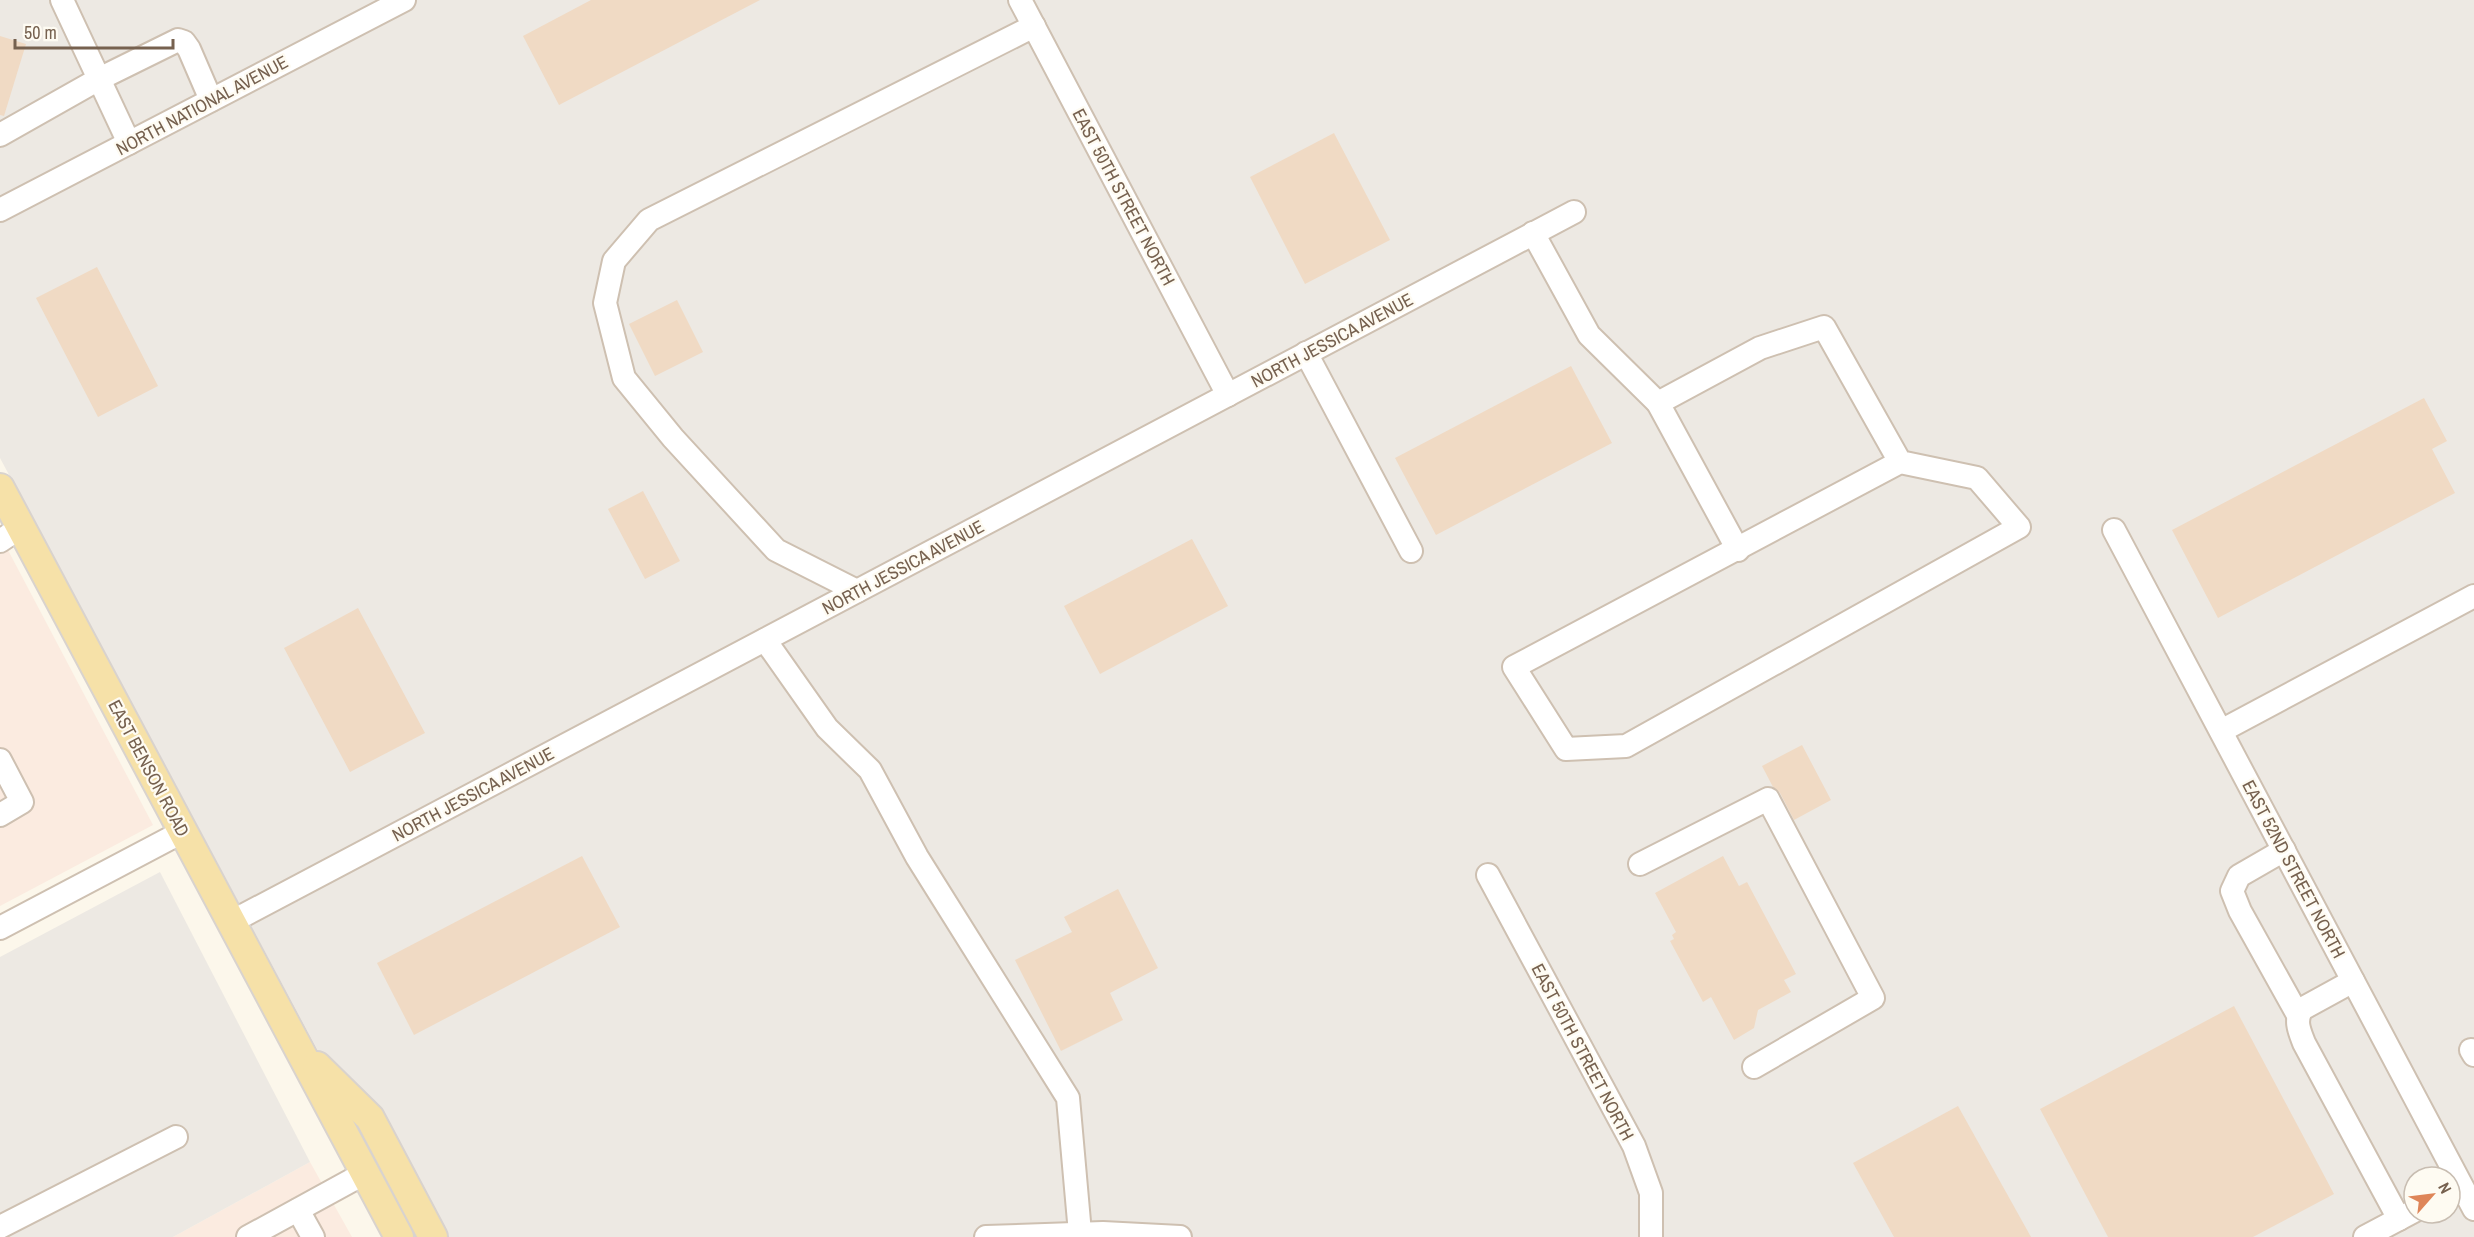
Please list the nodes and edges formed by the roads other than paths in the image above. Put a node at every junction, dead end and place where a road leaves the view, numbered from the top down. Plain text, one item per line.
1 (62, 0) edge
2 (404, 0) edge
3 (1020, 0) edge
4 (1034, 26) junction
5 (99, 79) junction
6 (211, 100) junction
7 (0, 135) edge
8 (129, 143) junction
9 (0, 210) edge
10 (1574, 212) dead end
11 (1533, 233) junction
12 (1306, 353) junction
13 (1228, 395) junction
14 (1658, 403) junction
15 (1900, 462) junction
16 (0, 488) edge
17 (2114, 530) dead end
18 (10, 534) edge
19 (1738, 550) junction
20 (1411, 551) dead end
21 (857, 591) junction
22 (2474, 596) edge
23 (765, 640) junction
24 (2221, 731) junction
25 (0, 760) edge
26 (0, 815) edge
27 (182, 832) junction
28 (2284, 850) junction
29 (1640, 864) dead end
30 (1488, 875) dead end
31 (231, 922) junction
32 (0, 928) edge
33 (2353, 981) junction
34 (2298, 1015) junction
35 (298, 1048) junction
36 (1754, 1067) dead end
37 (176, 1137) dead end
38 (2445, 1165) edge
39 (365, 1173) junction
40 (2462, 1195) edge
41 (2402, 1207) edge
42 (2474, 1209) edge
43 (298, 1210) junction
44 (2402, 1218) edge
45 (0, 1227) edge
46 (1080, 1233) junction
47 (248, 1237) edge
48 (313, 1237) edge
49 (399, 1237) edge
50 (434, 1237) edge
51 (986, 1237) edge
52 (1180, 1237) edge
53 (1651, 1237) edge
54 (2365, 1237) edge

1 - 5 street
2 - 6 street, NORTH NATIONAL AVENUE
3 - 4 street, EAST 50TH STREET NORTH
4 - 13 street, EAST 50TH STREET NORTH
4 - 21 street
5 - 6 street
5 - 7 street
5 - 8 street
6 - 8 street, NORTH NATIONAL AVENUE
8 - 9 street, NORTH NATIONAL AVENUE
10 - 11 street, NORTH JESSICA AVENUE
11 - 12 street, NORTH JESSICA AVENUE
11 - 14 street
12 - 13 street, NORTH JESSICA AVENUE
12 - 20 street
13 - 21 street, NORTH JESSICA AVENUE
14 - 15 street
14 - 19 street
15 - 19 street
15 - 19 street
16 - 18 main road, EAST BENSON ROAD
17 - 24 street, EAST 52ND STREET NORTH
18 - 27 main road, EAST BENSON ROAD
21 - 23 street, NORTH JESSICA AVENUE
22 - 24 street
23 - 31 street, NORTH JESSICA AVENUE
23 - 46 street
24 - 28 street, EAST 52ND STREET NORTH
25 - 26 street
27 - 31 main road, EAST BENSON ROAD
27 - 32 street
28 - 33 street, EAST 52ND STREET NORTH
28 - 34 street
29 - 36 street
30 - 53 street, EAST 50TH STREET NORTH
31 - 35 main road, EAST BENSON ROAD
33 - 34 street
33 - 38 street, EAST 52ND STREET NORTH
34 - 41 street
35 - 39 main road, EAST BENSON ROAD
35 - 50 main road, EAST BENSON ROAD
37 - 45 street
39 - 43 street
39 - 49 main road, EAST BENSON ROAD
40 - 42 street, EAST 52ND STREET NORTH
43 - 47 street
43 - 48 street
44 - 54 street
46 - 51 street
46 - 52 street

